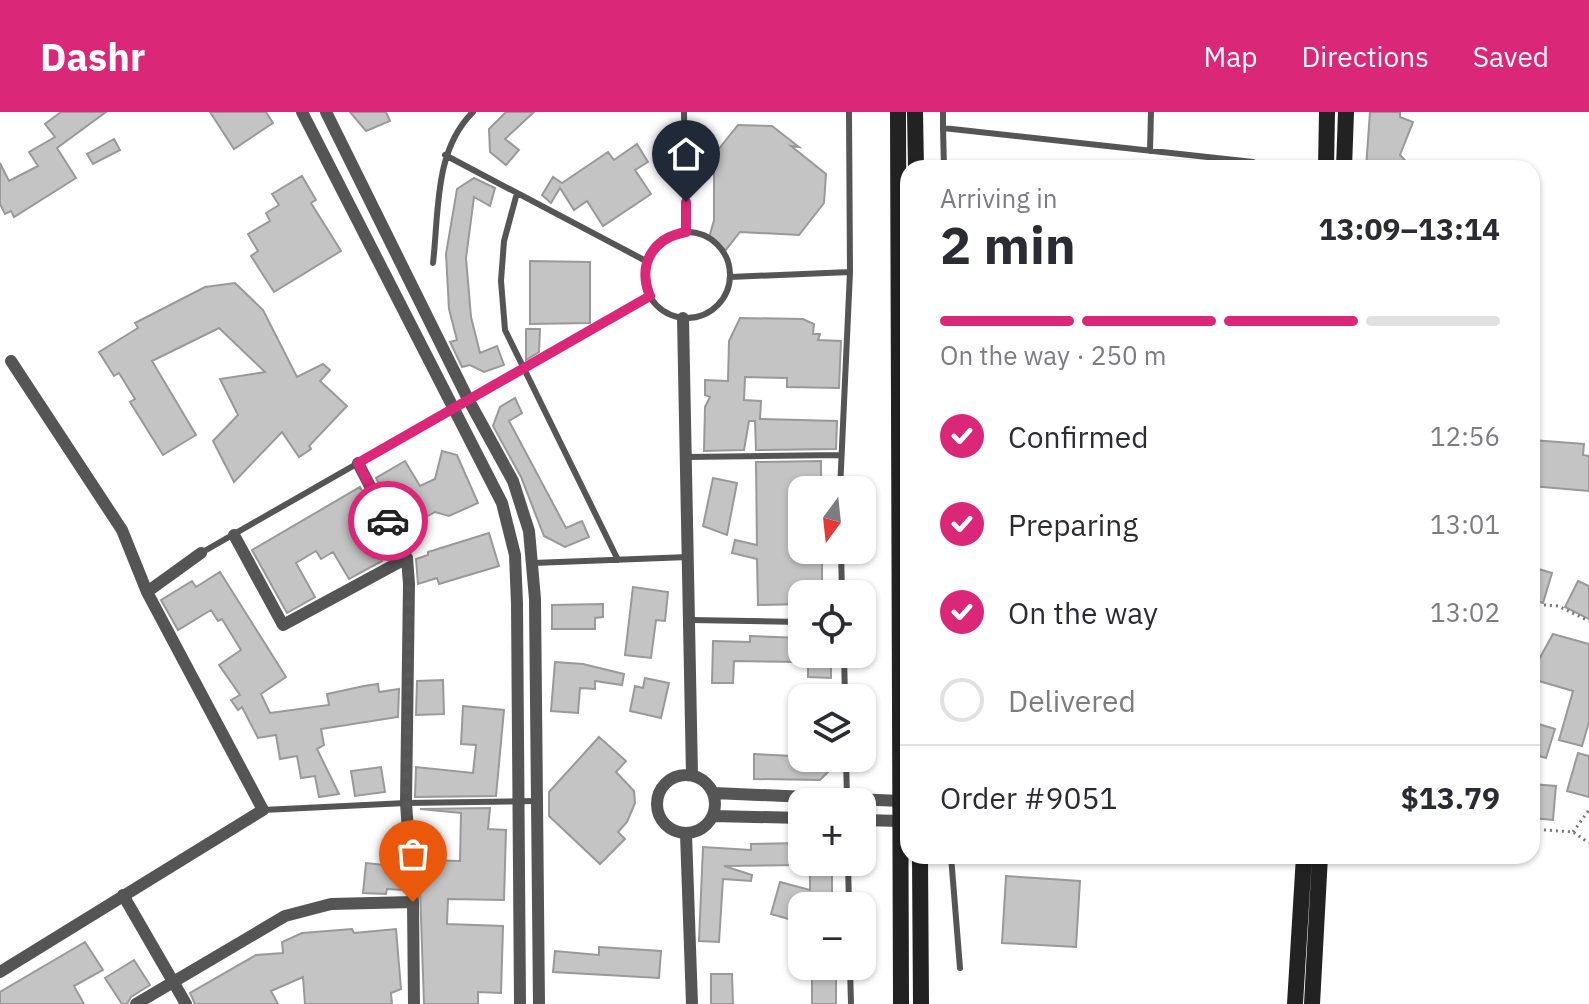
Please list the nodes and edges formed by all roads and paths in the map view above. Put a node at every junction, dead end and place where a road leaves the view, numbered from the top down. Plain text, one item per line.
1 (302, 112) edge
2 (326, 112) edge
3 (473, 112) edge
4 (684, 112) edge
5 (849, 112) edge
6 (898, 112) edge
7 (915, 112) edge
8 (943, 112) edge
9 (1151, 112) edge
10 (1327, 112) edge
11 (1346, 112) edge
12 (943, 128) junction
13 (1150, 151) junction
14 (445, 155) junction
15 (916, 160) edge
16 (944, 160) edge
17 (1234, 160) edge
18 (1326, 160) edge
19 (1344, 160) edge
20 (517, 193) junction
21 (686, 232) junction
22 (646, 261) junction
23 (433, 263) dead end
24 (850, 272) junction
25 (730, 277) junction
26 (650, 296) junction
27 (683, 318) junction
28 (11, 361) dead end
29 (524, 367) junction
30 (468, 399) junction
31 (453, 408) junction
32 (839, 455) junction
33 (686, 457) junction
34 (358, 463) junction
35 (840, 476) edge
36 (234, 535) junction
37 (201, 553) joint
38 (688, 557) junction
39 (407, 558) junction
40 (618, 560) junction
41 (533, 563) junction
42 (900, 571) edge
43 (147, 592) junction
44 (1540, 605) edge
45 (689, 620) junction
46 (1589, 621) edge
47 (788, 622) edge
48 (692, 775) junction
49 (714, 793) junction
50 (788, 797) edge
51 (537, 801) junction
52 (876, 801) edge
53 (900, 801) edge
54 (518, 802) junction
55 (406, 803) junction
56 (263, 810) junction
57 (1589, 810) edge
58 (714, 816) junction
59 (788, 818) edge
60 (876, 820) edge
61 (900, 821) edge
62 (1540, 830) edge
63 (1573, 832) junction
64 (686, 834) junction
65 (1589, 843) edge
66 (901, 864) edge
67 (920, 864) edge
68 (952, 864) edge
69 (1304, 864) edge
70 (1320, 864) edge
71 (123, 895) junction
72 (413, 902) junction
73 (960, 968) dead end
74 (0, 972) edge
75 (850, 980) edge
76 (173, 982) junction
77 (136, 1004) edge
78 (186, 1004) edge
79 (414, 1004) edge
80 (520, 1004) edge
81 (539, 1004) edge
82 (692, 1004) edge
83 (851, 1004) edge
84 (901, 1004) edge
85 (921, 1004) edge
86 (1295, 1004) edge
87 (1312, 1004) edge

1 - 31 street
2 - 30 street
3 - 14 lane
4 - 21 lane
5 - 24 lane
6 - 42 main road
7 - 15 main road
8 - 12 lane
9 - 13 lane
10 - 18 main road
11 - 19 main road
12 - 13 lane
12 - 16 lane
13 - 17 lane
14 - 20 lane
14 - 23 lane
20 - 22 lane
20 - 29 lane
21 - 22 lane
21 - 25 lane
22 - 26 lane
24 - 25 lane
24 - 32 lane
25 - 27 lane
26 - 27 lane
26 - 29 lane
27 - 33 street
28 - 43 street
29 - 30 lane
29 - 40 lane
30 - 31 lane
30 - 41 street
31 - 34 lane
31 - 54 street
32 - 33 lane
32 - 35 lane
33 - 38 street
34 - 36 lane
34 - 39 street
36 - 37 lane
36 - 39 street
37 - 43 street
38 - 40 lane
38 - 45 street
39 - 55 street
40 - 41 lane
41 - 51 street
43 - 56 street
44 - 46 path
45 - 47 lane
45 - 48 street
48 - 49 street
48 - 64 street
49 - 50 street
49 - 58 street
51 - 54 lane
51 - 81 street
52 - 53 street
54 - 55 lane
54 - 80 street
55 - 56 lane
55 - 72 street
56 - 71 street
57 - 63 path
58 - 59 street
58 - 64 street
60 - 61 street
62 - 63 path
63 - 65 path
64 - 82 street
66 - 84 main road
67 - 85 main road
68 - 73 lane
69 - 86 main road
70 - 87 main road
71 - 74 street
71 - 76 street
72 - 76 street
72 - 79 street
75 - 83 lane
76 - 77 street
76 - 78 street

